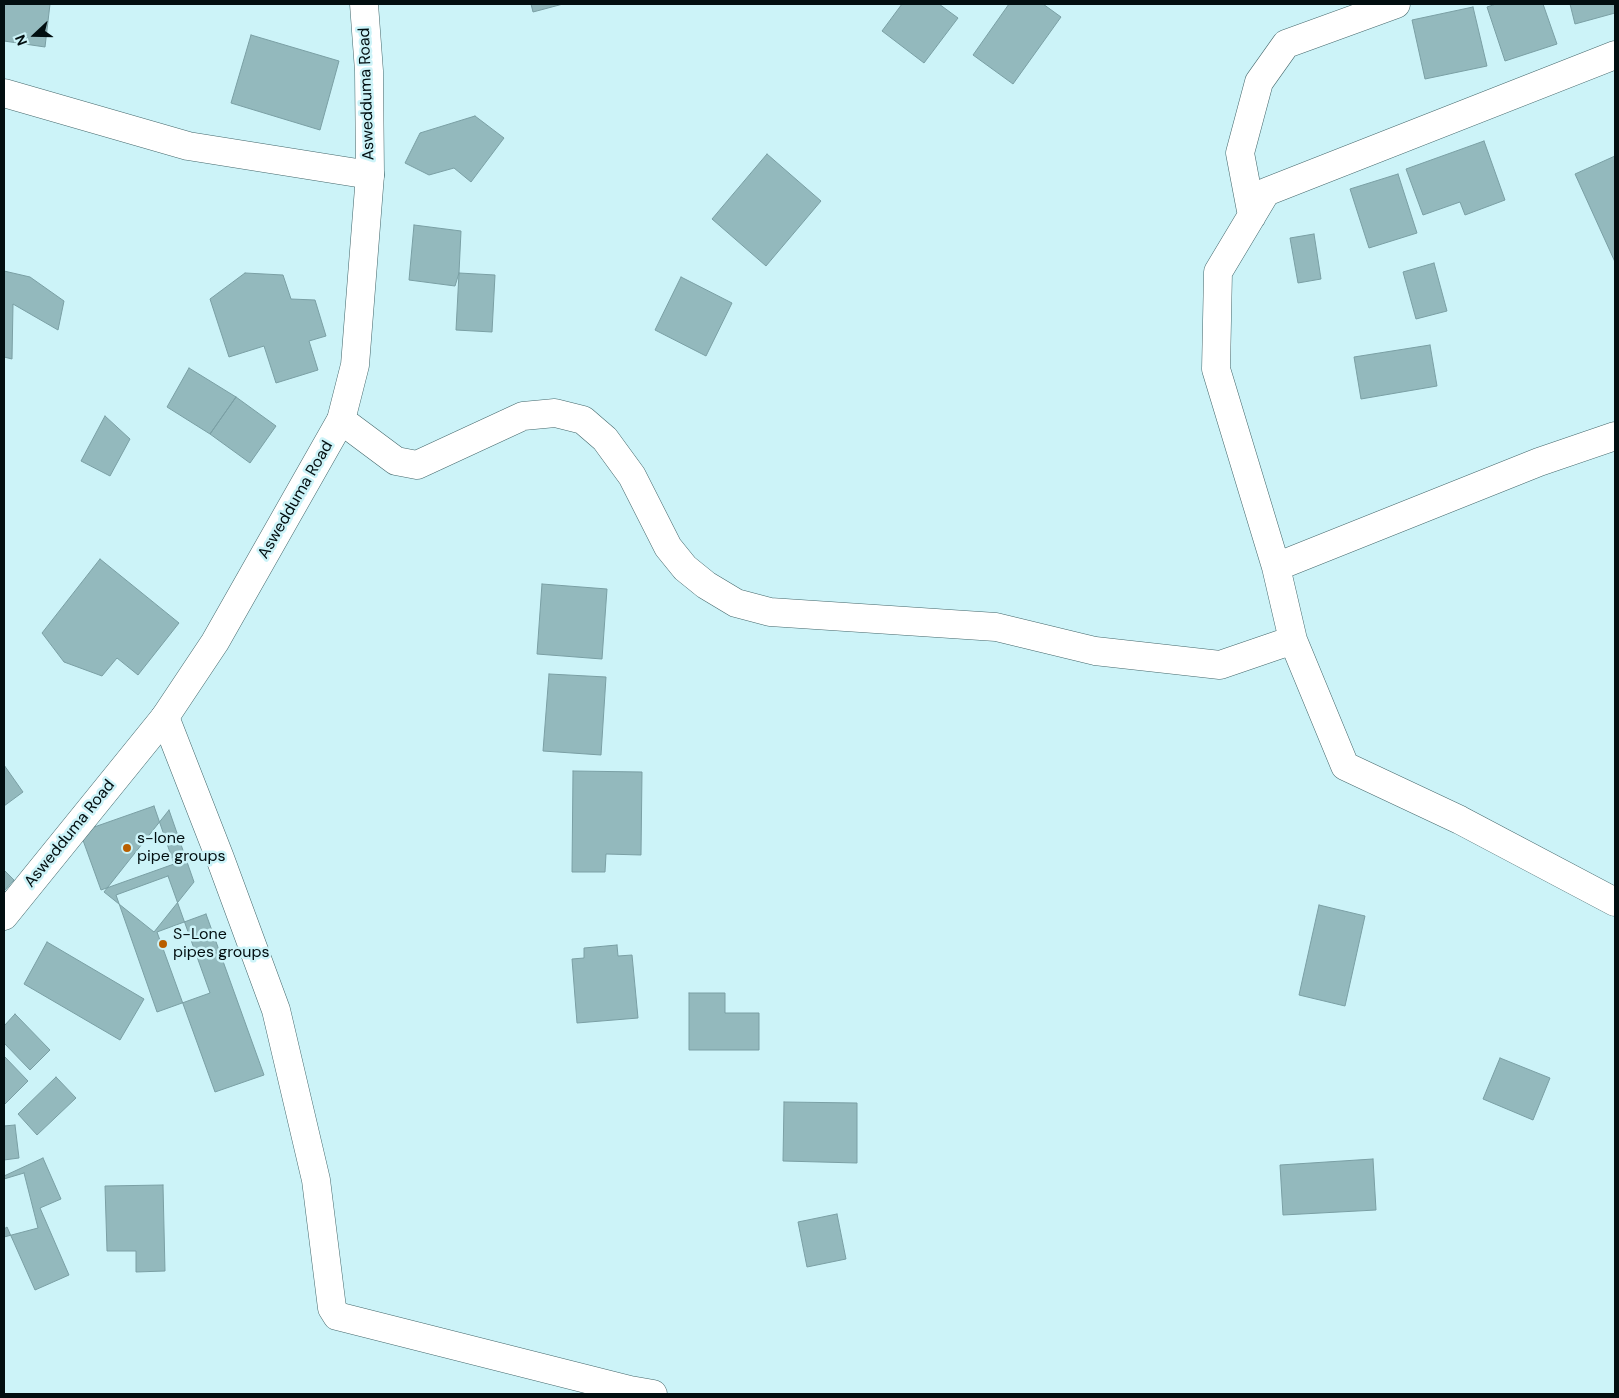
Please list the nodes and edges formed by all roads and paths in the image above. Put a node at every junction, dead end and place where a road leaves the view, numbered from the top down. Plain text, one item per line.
1 (364, 4) edge
2 (1396, 4) edge
3 (1615, 55) edge
4 (4, 93) edge
5 (370, 175) junction
6 (1252, 216) junction
7 (341, 420) junction
8 (1615, 436) edge
9 (1276, 567) junction
10 (1293, 640) junction
11 (165, 717) junction
12 (1615, 902) edge
13 (4, 916) edge
14 (653, 1394) edge

1 - 5 street, Aswedduma Road
2 - 6 street
3 - 6 street
4 - 5 street
5 - 7 street, Aswedduma Road
6 - 9 street
7 - 10 street
7 - 11 street, Aswedduma Road
8 - 9 street
9 - 10 street
10 - 12 street
11 - 13 street, Aswedduma Road
11 - 14 street

